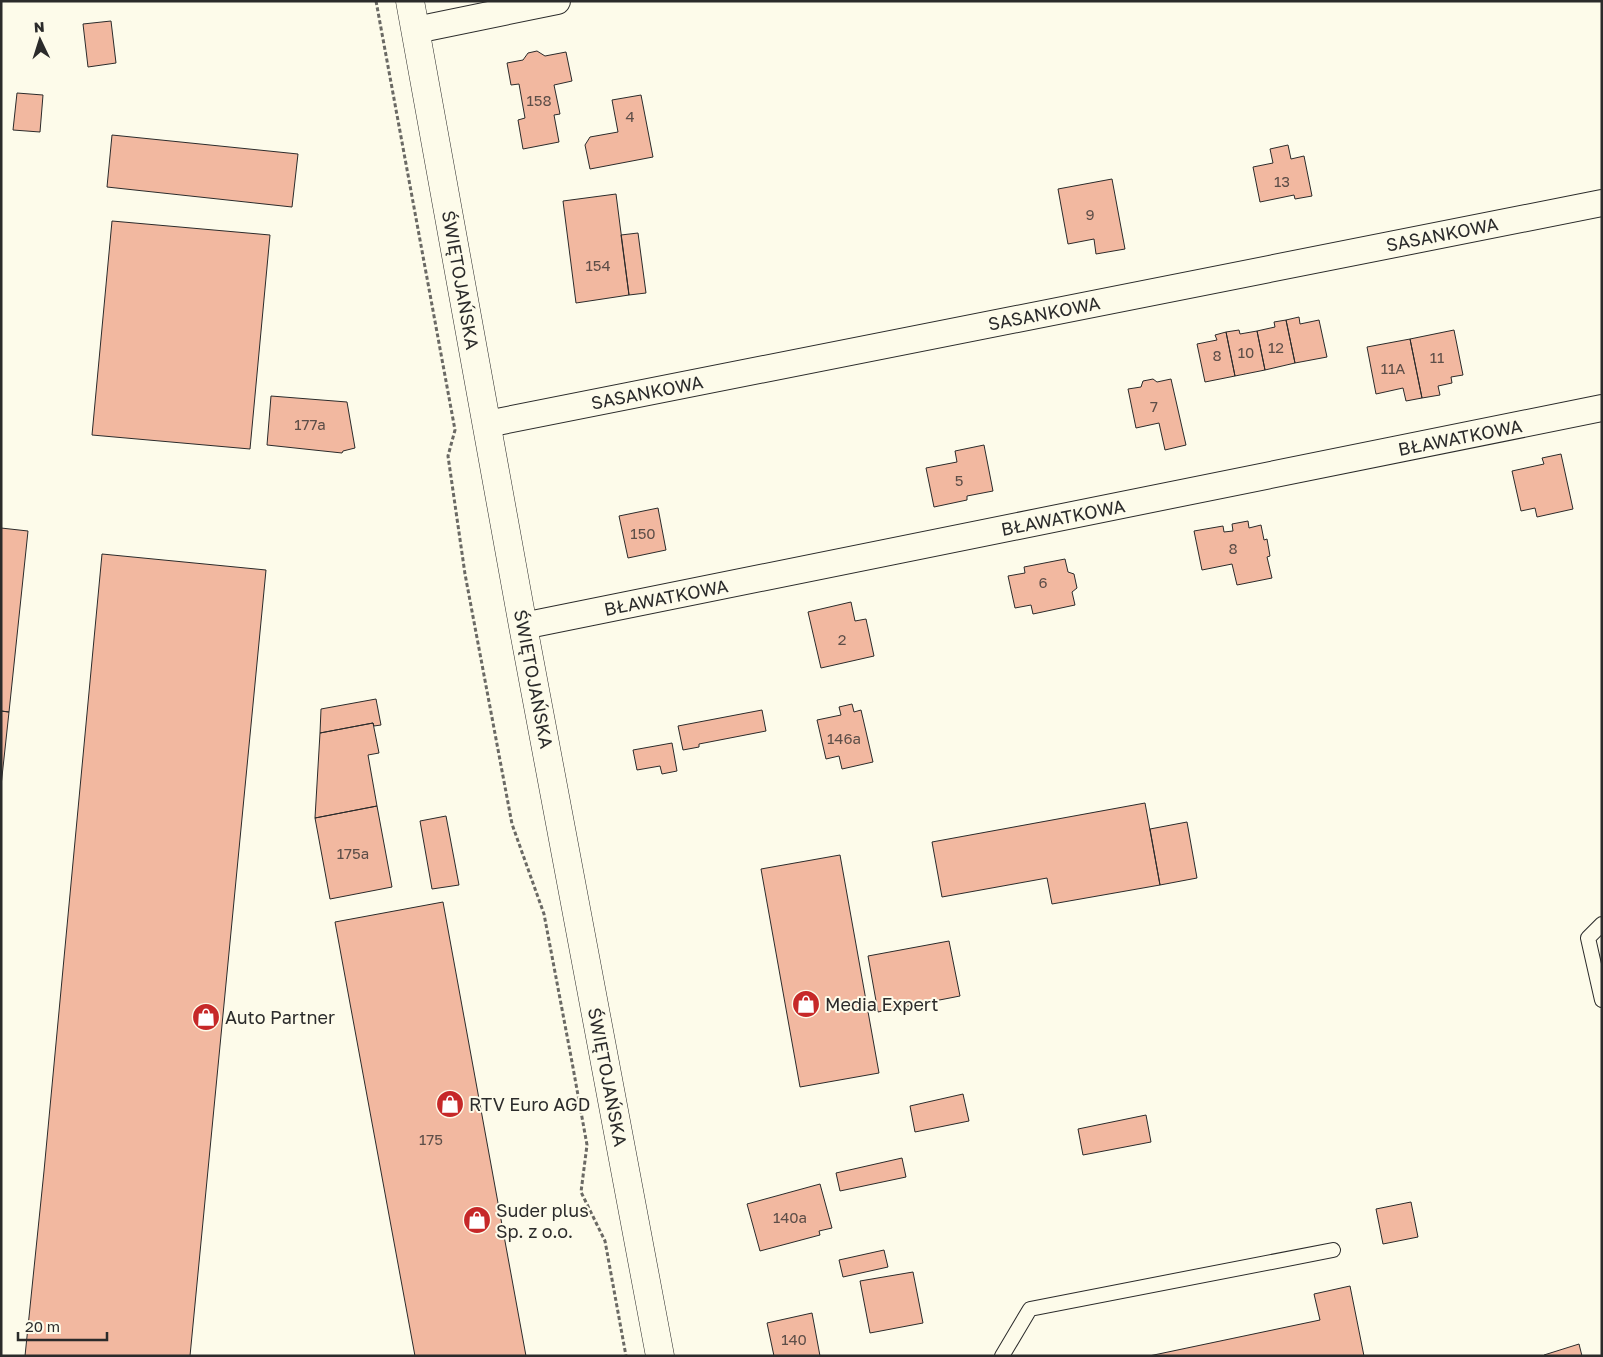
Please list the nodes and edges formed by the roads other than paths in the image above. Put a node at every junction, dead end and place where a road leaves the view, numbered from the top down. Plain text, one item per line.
1 (410, 1) edge
2 (557, 1) edge
3 (416, 30) junction
4 (1602, 202) edge
5 (1602, 408) edge
6 (487, 424) junction
7 (524, 626) junction
8 (1602, 924) edge
9 (1602, 1000) edge
10 (1333, 1250) dead end
11 (660, 1356) edge
12 (1002, 1356) edge

1 - 3 street, ŚWIĘTOJAŃSKA
2 - 3 street
3 - 6 street, ŚWIĘTOJAŃSKA
4 - 6 street, SASANKOWA
5 - 7 street, BŁAWATKOWA
6 - 7 street, ŚWIĘTOJAŃSKA
7 - 11 street, ŚWIĘTOJAŃSKA
8 - 9 lane
10 - 12 lane

